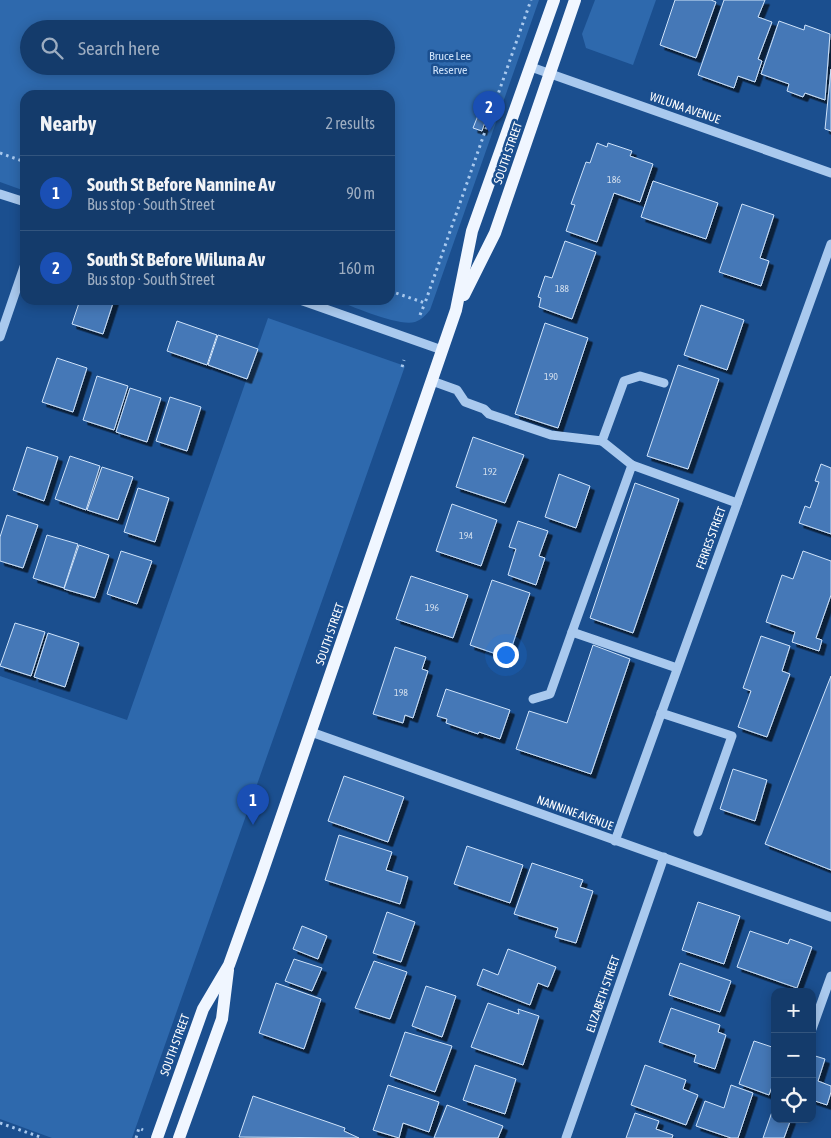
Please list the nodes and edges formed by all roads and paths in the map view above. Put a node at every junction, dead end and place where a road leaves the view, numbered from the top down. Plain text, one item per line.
1 (531, 0) edge
2 (554, 0) edge
3 (575, 0) edge
4 (531, 67) junction
5 (550, 74) junction
6 (0, 153) edge
7 (20, 160) edge
8 (831, 173) edge
9 (0, 194) edge
10 (20, 200) edge
11 (831, 244) edge
12 (20, 279) edge
13 (395, 293) edge
14 (425, 303) junction
15 (314, 305) edge
16 (456, 310) junction
17 (420, 315) dead end
18 (0, 338) edge
19 (442, 350) junction
20 (404, 360) dead end
21 (402, 367) dead end
22 (432, 381) junction
23 (664, 383) dead end
24 (602, 441) junction
25 (632, 465) junction
26 (737, 503) junction
27 (572, 632) junction
28 (677, 668) junction
29 (534, 699) dead end
30 (662, 713) junction
31 (311, 732) junction
32 (698, 832) dead end
33 (615, 840) junction
34 (664, 857) junction
35 (831, 917) edge
36 (228, 966) junction
37 (831, 976) edge
38 (816, 1017) edge
39 (0, 1123) edge
40 (43, 1138) edge
41 (157, 1138) edge
42 (179, 1138) edge
43 (566, 1138) edge

1 - 14 path
2 - 4 main road, SOUTH STREET
3 - 5 main road, SOUTH STREET
4 - 5 street, WILUNA AVENUE
4 - 16 main road, SOUTH STREET
5 - 8 street, WILUNA AVENUE
5 - 16 main road, SOUTH STREET
6 - 7 path
9 - 10 street
11 - 26 street, FERRES STREET
12 - 18 street
13 - 14 path
14 - 17 path
15 - 19 street
16 - 19 main road, SOUTH STREET
19 - 22 main road, SOUTH STREET
20 - 21 path
22 - 24 street
22 - 31 main road, SOUTH STREET
23 - 24 street
24 - 25 street
25 - 26 street
25 - 27 street
26 - 28 street, FERRES STREET
27 - 28 street
27 - 29 street
28 - 30 street, FERRES STREET
30 - 32 street
30 - 33 street, FERRES STREET
31 - 33 street, NANNINE AVENUE
31 - 36 main road, SOUTH STREET
33 - 34 street, NANNINE AVENUE
34 - 35 street, NANNINE AVENUE
34 - 43 street, ELIZABETH STREET
36 - 41 main road, SOUTH STREET
36 - 42 main road, SOUTH STREET
37 - 38 street
39 - 40 path

